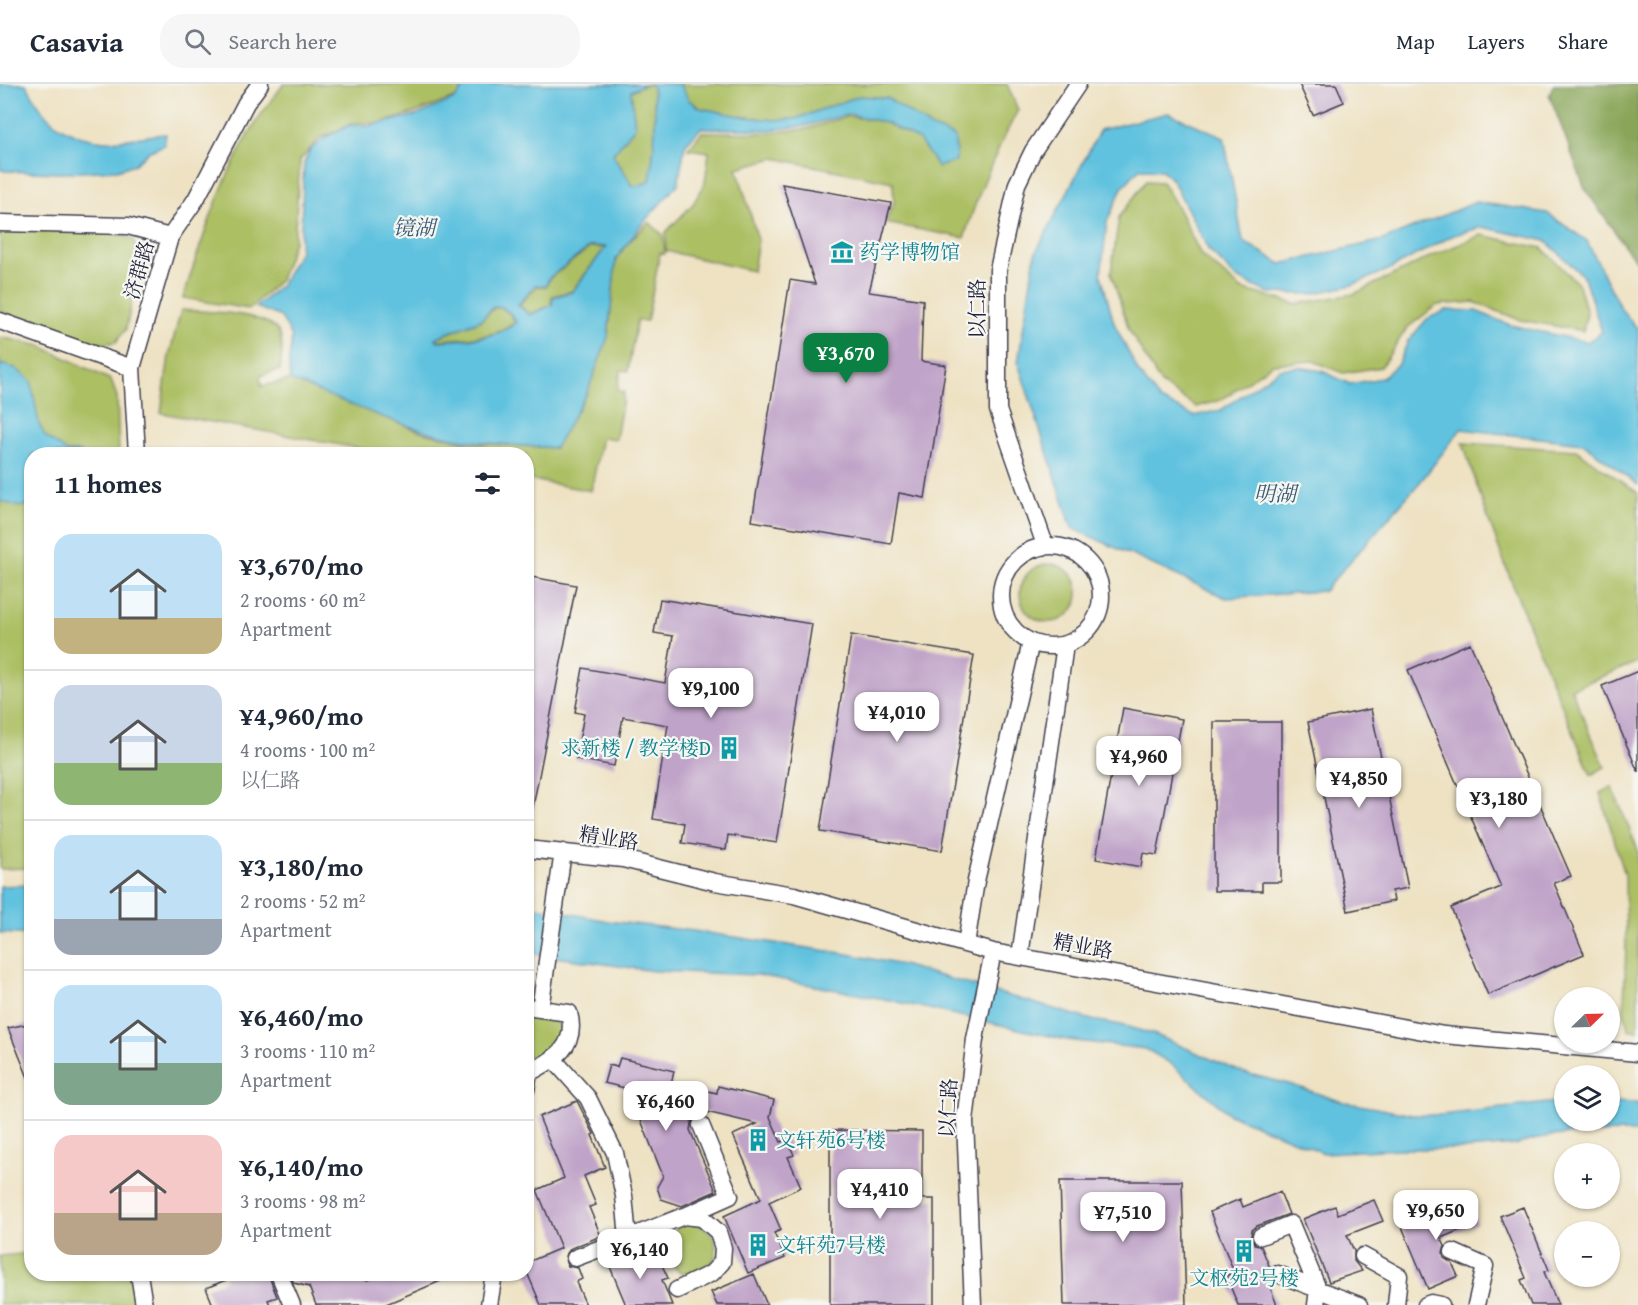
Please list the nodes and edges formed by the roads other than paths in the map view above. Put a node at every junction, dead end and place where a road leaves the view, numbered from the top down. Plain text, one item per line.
1 (260, 84) edge
2 (1078, 84) edge
3 (0, 223) edge
4 (170, 237) junction
5 (0, 321) edge
6 (132, 368) junction
7 (137, 447) edge
8 (1045, 545) junction
9 (1031, 642) junction
10 (1065, 645) junction
11 (534, 850) edge
12 (563, 852) junction
13 (966, 944) junction
14 (993, 952) junction
15 (1020, 956) junction
16 (534, 1005) edge
17 (534, 1008) edge
18 (1638, 1053) edge
19 (554, 1060) junction
20 (534, 1068) edge
21 (701, 1125) dead end
22 (684, 1216) junction
23 (1261, 1236) dead end
24 (628, 1238) junction
25 (1453, 1252) dead end
26 (1363, 1256) dead end
27 (575, 1258) dead end
28 (1278, 1274) dead end
29 (140, 1281) edge
30 (282, 1281) edge
31 (493, 1281) edge
32 (677, 1290) dead end
33 (1317, 1297) edge
34 (144, 1305) edge
35 (292, 1305) edge
36 (489, 1305) edge
37 (973, 1305) edge
38 (1359, 1305) edge
39 (1396, 1305) edge
40 (1426, 1305) edge
41 (1441, 1305) edge
42 (1476, 1305) edge

1 - 4 street, 济群路
2 - 8 street, 以仁路
3 - 4 street
4 - 6 street, 济群路
5 - 6 street
6 - 7 street, 济群路
8 - 9 street
8 - 10 street
9 - 10 street
9 - 13 street
10 - 15 street
11 - 12 street, 精业路
12 - 13 street, 精业路
12 - 16 street
13 - 14 street, 精业路
14 - 15 street, 精业路
14 - 37 street, 以仁路
15 - 18 street, 精业路
17 - 19 street
19 - 20 street
19 - 24 street
21 - 22 street
22 - 24 street
22 - 32 street
23 - 33 street
24 - 27 street
25 - 42 street
26 - 39 street
28 - 33 street
29 - 34 street
30 - 35 street
31 - 36 street
33 - 38 street
40 - 41 street

